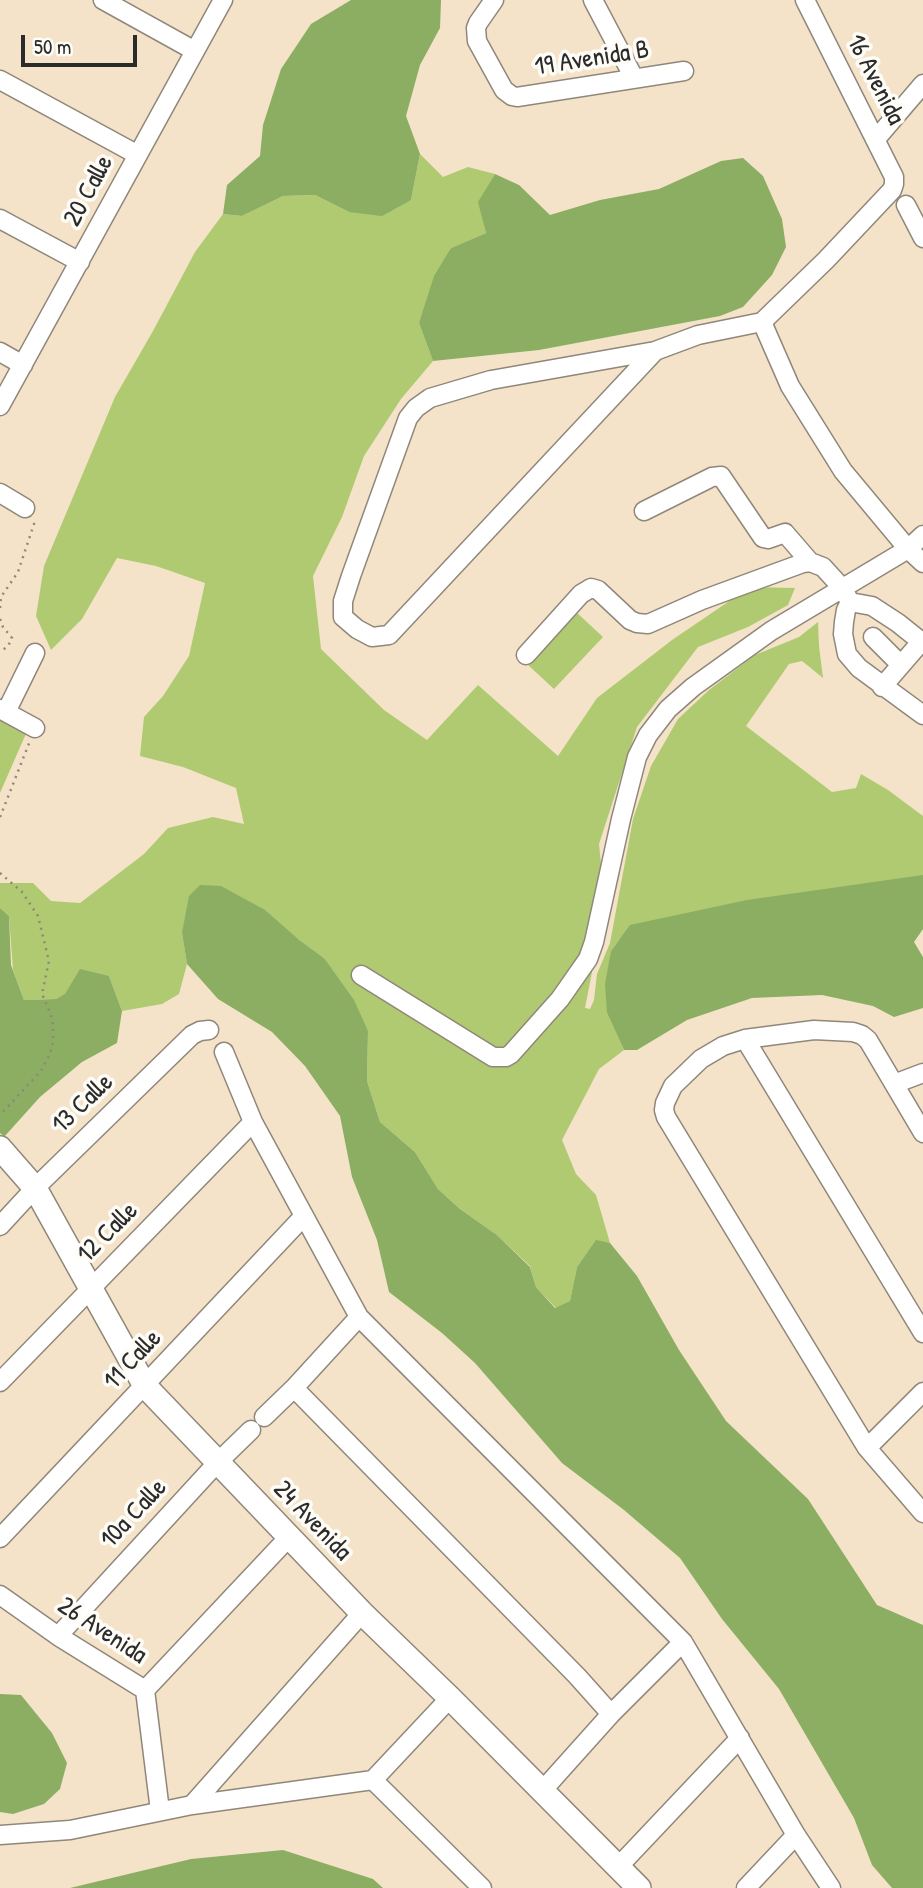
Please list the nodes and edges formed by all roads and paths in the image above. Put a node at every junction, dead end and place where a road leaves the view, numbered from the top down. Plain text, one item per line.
1 (103, 0) edge
2 (223, 0) edge
3 (494, 0) edge
4 (593, 0) edge
5 (805, 0) edge
6 (195, 51) junction
7 (684, 71) dead end
8 (634, 78) junction
9 (0, 80) edge
10 (923, 84) edge
11 (876, 139) junction
12 (138, 155) junction
13 (906, 205) dead end
14 (0, 219) edge
15 (923, 238) edge
16 (80, 262) junction
17 (762, 322) junction
18 (655, 351) junction
19 (0, 352) edge
20 (23, 365) junction
21 (0, 406) edge
22 (0, 493) edge
23 (25, 508) joint
24 (644, 511) dead end
25 (923, 535) edge
26 (908, 549) junction
27 (810, 562) junction
28 (923, 563) edge
29 (846, 595) junction
30 (0, 608) edge
31 (0, 619) edge
32 (873, 637) dead end
33 (922, 643) edge
34 (0, 652) edge
35 (35, 653) dead end
36 (526, 655) dead end
37 (901, 665) junction
38 (882, 687) junction
39 (3, 711) edge
40 (923, 715) edge
41 (35, 729) joint
42 (0, 817) edge
43 (0, 873) edge
44 (361, 975) dead end
45 (209, 1030) dead end
46 (746, 1039) junction
47 (224, 1052) dead end
48 (923, 1073) edge
49 (894, 1084) junction
50 (0, 1115) edge
51 (253, 1122) junction
52 (923, 1133) edge
53 (0, 1149) edge
54 (36, 1188) junction
55 (303, 1216) junction
56 (0, 1226) edge
57 (91, 1287) junction
58 (359, 1317) junction
59 (923, 1333) edge
60 (0, 1382) edge
61 (145, 1386) junction
62 (294, 1388) junction
63 (923, 1392) edge
64 (264, 1417) dead end
65 (251, 1430) dead end
66 (867, 1448) junction
67 (217, 1463) junction
68 (923, 1513) edge
69 (289, 1537) junction
70 (0, 1538) edge
71 (0, 1595) edge
72 (362, 1613) junction
73 (58, 1636) junction
74 (682, 1642) junction
75 (145, 1690) junction
76 (450, 1698) junction
77 (611, 1714) junction
78 (740, 1738) junction
79 (373, 1780) junction
80 (542, 1791) junction
81 (192, 1805) junction
82 (160, 1811) junction
83 (0, 1835) edge
84 (796, 1835) junction
85 (618, 1867) junction
86 (482, 1888) edge
87 (639, 1888) edge
88 (746, 1888) edge
89 (831, 1888) edge

1 - 6 street
2 - 6 street, 20 Calle
3 - 8 street, 19 Avenida B
4 - 8 street
5 - 11 street, 16 Avenida
6 - 12 street, 20 Calle
7 - 8 street, 19 Avenida B
9 - 12 street
10 - 11 street
11 - 17 street, 16 Avenida
12 - 16 street, 20 Calle
13 - 15 street
14 - 16 street
16 - 20 street, 20 Calle
17 - 18 street
17 - 26 street
18 - 18 street
19 - 20 street
20 - 21 street, 20 Calle
22 - 23 street
23 - 30 path
24 - 27 street
25 - 26 street
26 - 28 street
26 - 29 street
27 - 29 street
27 - 36 street
29 - 33 street
29 - 38 street
29 - 44 street
31 - 34 path
32 - 37 street
33 - 37 street
35 - 39 street
37 - 38 street
38 - 40 street
39 - 41 street
41 - 42 path
43 - 50 path
45 - 54 street, 13 Calle
46 - 49 street
46 - 59 street
46 - 66 street
47 - 51 street
48 - 49 street
49 - 52 street
51 - 55 street
51 - 57 street, 12 Calle
53 - 54 main road, 24 Avenida
54 - 56 street, 13 Calle
54 - 57 main road, 24 Avenida
55 - 58 street
55 - 61 street, 11 Calle
57 - 60 street, 12 Calle
57 - 61 main road, 24 Avenida
58 - 62 street
58 - 74 street
61 - 67 main road, 24 Avenida
61 - 70 street, 11 Calle
62 - 64 street
62 - 77 street
63 - 66 street
65 - 67 street, 10a Calle
66 - 68 street
67 - 69 main road, 24 Avenida
67 - 73 street, 10a Calle
69 - 72 main road, 24 Avenida
69 - 75 street
71 - 73 street, 26 Avenida
72 - 76 main road, 24 Avenida
72 - 81 street
73 - 75 street, 26 Avenida
74 - 77 street
74 - 78 street
75 - 82 street, 26 Avenida
76 - 79 street
76 - 80 main road, 24 Avenida
77 - 80 street
78 - 84 street
78 - 85 street
79 - 81 street
79 - 86 street
80 - 85 main road, 24 Avenida
81 - 82 street
82 - 83 street
84 - 88 street
84 - 89 street
85 - 87 main road, 24 Avenida

